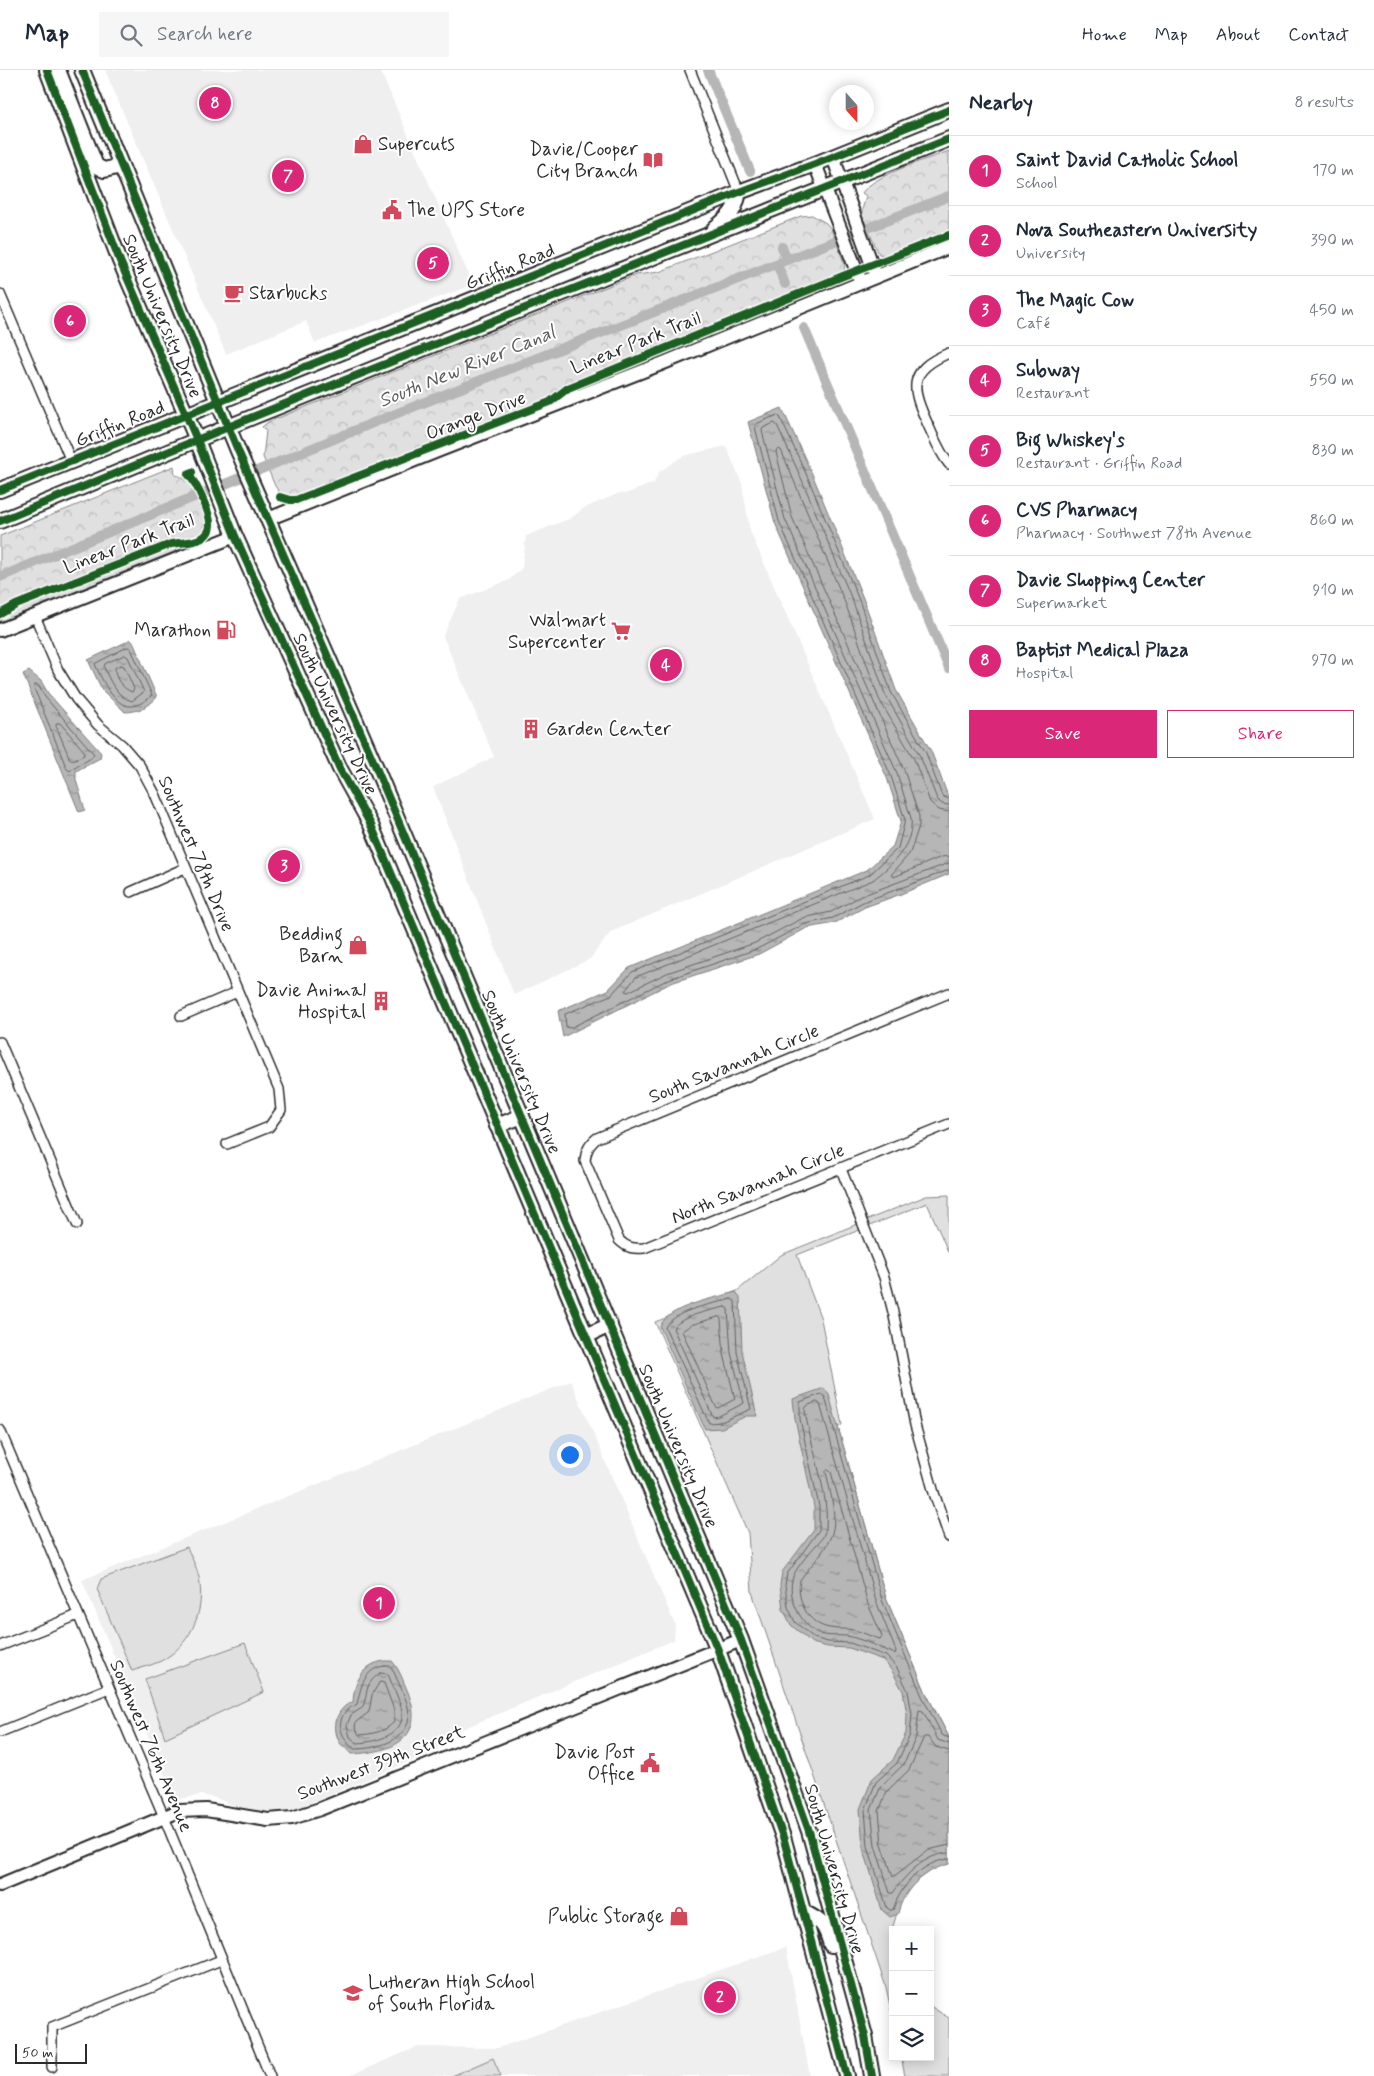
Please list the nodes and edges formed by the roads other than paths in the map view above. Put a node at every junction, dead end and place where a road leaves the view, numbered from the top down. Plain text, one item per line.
1 (47, 70) edge
2 (58, 70) edge
3 (82, 70) edge
4 (690, 70) edge
5 (949, 110) edge
6 (949, 139) edge
7 (833, 157) junction
8 (815, 164) junction
9 (121, 166) junction
10 (842, 182) junction
11 (825, 189) junction
12 (739, 192) junction
13 (705, 237) junction
14 (949, 247) edge
15 (876, 276) junction
16 (862, 282) junction
17 (0, 294) edge
18 (949, 353) edge
19 (218, 401) junction
20 (186, 415) junction
21 (228, 427) junction
22 (197, 440) junction
23 (71, 461) junction
24 (949, 464) edge
25 (0, 490) edge
26 (268, 519) junction
27 (0, 521) edge
28 (236, 536) junction
29 (35, 616) junction
30 (0, 630) edge
31 (185, 868) junction
32 (130, 892) dead end
33 (237, 992) junction
34 (949, 993) edge
35 (181, 1016) dead end
36 (0, 1042) edge
37 (522, 1116) junction
38 (949, 1124) edge
39 (497, 1126) junction
40 (227, 1144) dead end
41 (841, 1169) junction
42 (602, 1202) joint
43 (77, 1224) dead end
44 (610, 1325) junction
45 (586, 1336) junction
46 (0, 1430) edge
47 (949, 1537) edge
48 (78, 1615) junction
49 (741, 1640) junction
50 (0, 1646) edge
51 (718, 1650) junction
52 (109, 1688) junction
53 (0, 1732) edge
54 (164, 1817) junction
55 (0, 1886) edge
56 (803, 1912) junction
57 (221, 1960) junction
58 (865, 2036) junction
59 (52, 2067) dead end
60 (270, 2076) edge
61 (846, 2076) edge
62 (872, 2076) edge

1 - 20 main road, South University Drive
2 - 9 main road
3 - 9 main road, South University Drive
4 - 12 street
5 - 7 main road, Griffin Road
6 - 10 main road
7 - 8 main road, Griffin Road
7 - 10 street
8 - 11 street
8 - 12 main road, Griffin Road
9 - 19 main road, South University Drive
10 - 11 main road
10 - 15 street
11 - 13 main road
11 - 16 street
12 - 13 main road
12 - 19 main road, Griffin Road
13 - 21 main road
14 - 15 street, Orange Drive
15 - 16 street, Orange Drive
16 - 26 street, Orange Drive
17 - 23 street
18 - 24 street
19 - 20 main road, Griffin Road
19 - 21 main road, South University Drive
20 - 22 main road, South University Drive
20 - 23 main road, Griffin Road
21 - 22 main road
21 - 26 main road, South University Drive
22 - 27 main road
22 - 28 main road, South University Drive
23 - 25 main road, Griffin Road
26 - 37 main road, South University Drive
28 - 29 street
28 - 39 main road, South University Drive
29 - 30 street
29 - 31 street, Southwest 78th Drive
31 - 32 street
31 - 33 street, Southwest 78th Drive
33 - 35 street
33 - 40 street, Southwest 78th Drive
34 - 42 street, South Savannah Circle
36 - 43 street
37 - 39 main road
37 - 44 main road, South University Drive
38 - 41 street, North Savannah Circle
39 - 45 main road, South University Drive
41 - 42 street, North Savannah Circle
41 - 47 street
44 - 45 main road
44 - 49 main road, South University Drive
45 - 51 main road, South University Drive
46 - 48 street, Southwest 76th Avenue
48 - 50 street
48 - 52 street, Southwest 76th Avenue
49 - 51 street, Southwest 39th Street
49 - 58 main road, South University Drive
51 - 54 street, Southwest 39th Street
51 - 56 main road, South University Drive
52 - 53 street
52 - 54 street, Southwest 76th Avenue
54 - 55 street, Southwest 39th Street
54 - 57 street, Southwest 76th Avenue
56 - 58 main road
56 - 61 main road, South University Drive
57 - 59 street
57 - 60 street, Southwest 76th Avenue
58 - 62 main road, South University Drive

